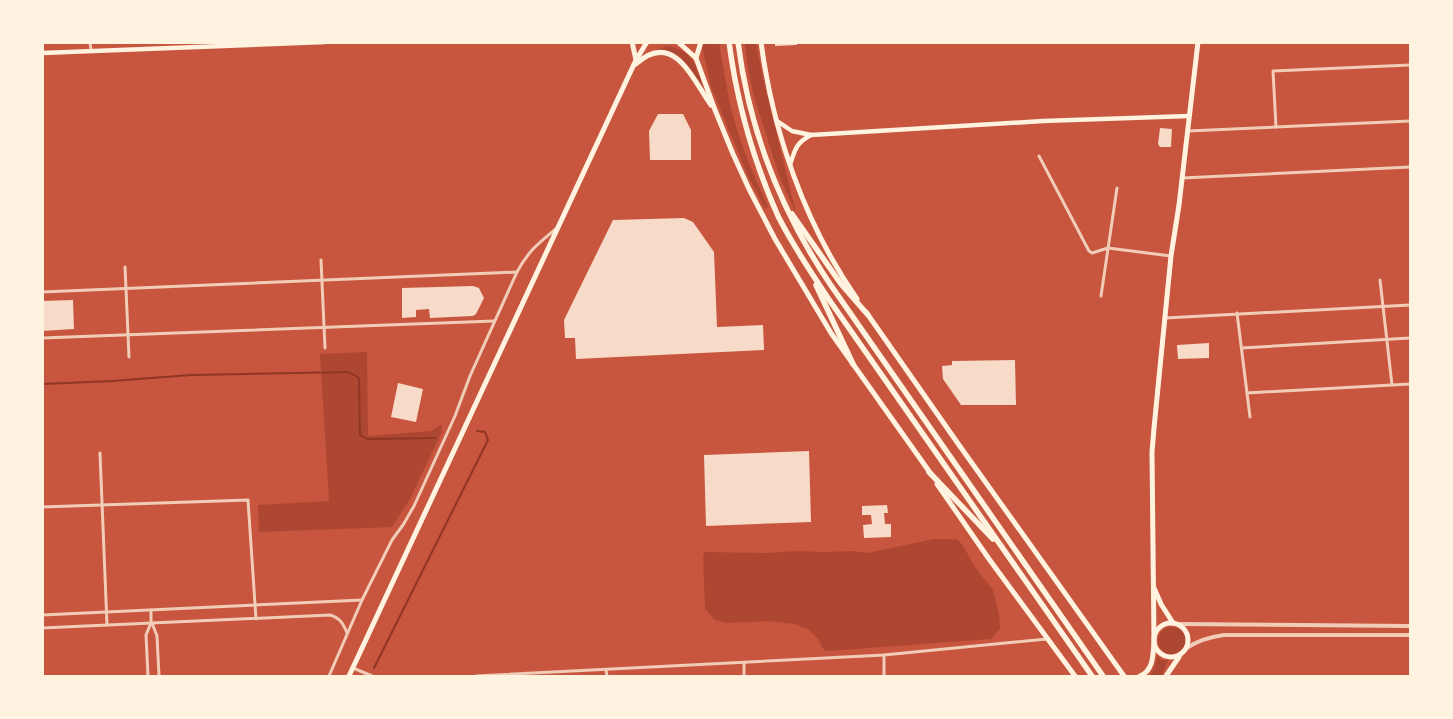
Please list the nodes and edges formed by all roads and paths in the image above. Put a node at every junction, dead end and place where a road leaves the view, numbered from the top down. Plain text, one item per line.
1 (90, 42) edge
2 (324, 42) edge
3 (632, 42) edge
4 (648, 42) edge
5 (678, 42) edge
6 (701, 42) edge
7 (728, 42) edge
8 (738, 42) edge
9 (761, 42) edge
10 (1198, 42) edge
11 (263, 44) edge
12 (202, 45) edge
13 (91, 51) junction
14 (42, 53) edge
15 (696, 58) junction
16 (636, 60) junction
17 (1410, 65) edge
18 (634, 66) junction
19 (714, 110) junction
20 (1189, 116) junction
21 (776, 121) junction
22 (1410, 121) edge
23 (1276, 127) junction
24 (1187, 131) junction
25 (811, 135) junction
26 (1039, 156) dead end
27 (789, 165) junction
28 (1410, 167) edge
29 (1182, 178) junction
30 (1117, 188) dead end
31 (784, 202) junction
32 (559, 226) junction
33 (1108, 248) junction
34 (1171, 256) junction
35 (321, 260) dead end
36 (126, 267) dead end
37 (807, 267) junction
38 (517, 272) junction
39 (322, 279) junction
40 (1380, 280) dead end
41 (126, 288) junction
42 (42, 292) edge
43 (1101, 296) dead end
44 (1410, 305) edge
45 (1383, 307) junction
46 (1237, 313) junction
47 (868, 315) junction
48 (1165, 318) junction
49 (494, 321) junction
50 (324, 327) junction
51 (128, 335) junction
52 (42, 338) edge
53 (1410, 338) edge
54 (1387, 340) junction
55 (325, 348) dead end
56 (1242, 348) junction
57 (130, 357) dead end
58 (853, 364) junction
59 (1410, 384) edge
60 (1392, 385) junction
61 (1248, 394) junction
62 (1250, 417) dead end
63 (100, 453) dead end
64 (929, 472) junction
65 (102, 505) junction
66 (42, 507) edge
67 (1006, 553) junction
68 (1153, 585) junction
69 (362, 600) junction
70 (255, 605) junction
71 (151, 610) junction
72 (106, 612) junction
73 (42, 615) edge
74 (256, 618) junction
75 (151, 623) junction
76 (1176, 624) junction
77 (107, 625) junction
78 (1410, 626) edge
79 (42, 628) edge
80 (347, 634) junction
81 (1410, 634) edge
82 (1048, 639) junction
83 (1154, 641) junction
84 (1187, 648) junction
85 (884, 655) junction
86 (1179, 656) junction
87 (744, 663) junction
88 (353, 668) junction
89 (606, 670) junction
90 (148, 676) edge
91 (159, 676) edge
92 (329, 676) edge
93 (349, 676) edge
94 (372, 676) edge
95 (476, 676) edge
96 (498, 676) edge
97 (607, 676) edge
98 (744, 676) edge
99 (884, 676) edge
100 (1075, 676) edge
101 (1092, 676) edge
102 (1103, 676) edge
103 (1125, 676) edge
104 (1140, 676) edge
105 (1166, 676) edge

1 - 13 street
2 - 11 main road
3 - 16 main road
4 - 16 main road
5 - 15 main road
6 - 15 main road
7 - 37 highway
8 - 31 highway
9 - 21 main road
10 - 20 main road
11 - 12 main road
12 - 13 main road
13 - 14 main road
15 - 19 main road
16 - 18 main road
17 - 23 street
18 - 19 main road
18 - 32 main road
19 - 58 main road
20 - 24 main road
20 - 25 main road
21 - 25 main road
21 - 27 main road
22 - 23 street
23 - 24 street
24 - 29 main road
25 - 27 main road
26 - 33 street
27 - 47 main road
28 - 29 street
29 - 34 main road
30 - 33 street
31 - 47 highway
31 - 102 highway
32 - 38 street
32 - 88 main road
33 - 34 street
33 - 43 street
34 - 48 main road
35 - 39 street
36 - 41 street
37 - 58 highway
37 - 67 highway
38 - 39 street
38 - 49 street
39 - 41 street
39 - 50 street
40 - 45 street
41 - 42 street
41 - 51 street
44 - 45 street
45 - 46 street
45 - 54 street
46 - 48 street
46 - 56 street
47 - 103 main road
48 - 68 main road
49 - 50 street
49 - 69 street
50 - 51 street
50 - 55 street
51 - 52 street
51 - 57 street
53 - 54 street
54 - 56 street
54 - 60 street
56 - 61 street
58 - 64 main road
59 - 60 street
60 - 61 street
61 - 62 street
63 - 65 street
64 - 67 highway
64 - 82 main road
65 - 66 street
65 - 70 street
65 - 72 street
67 - 101 highway
68 - 76 main road
68 - 83 main road
69 - 70 street
69 - 80 street
70 - 71 street
70 - 74 street
71 - 72 street
71 - 75 street
72 - 73 street
72 - 77 street
74 - 75 street
74 - 80 street
75 - 77 street
75 - 90 street
75 - 91 street
76 - 78 street
76 - 83 main road
76 - 84 main road
77 - 79 street
80 - 92 street
81 - 84 street
82 - 85 street
82 - 100 main road
83 - 86 main road
83 - 104 main road
84 - 86 main road
85 - 87 street
85 - 99 street
86 - 105 main road
87 - 89 street
87 - 98 street
88 - 93 main road
88 - 94 street
89 - 96 street
89 - 97 street
95 - 96 street

